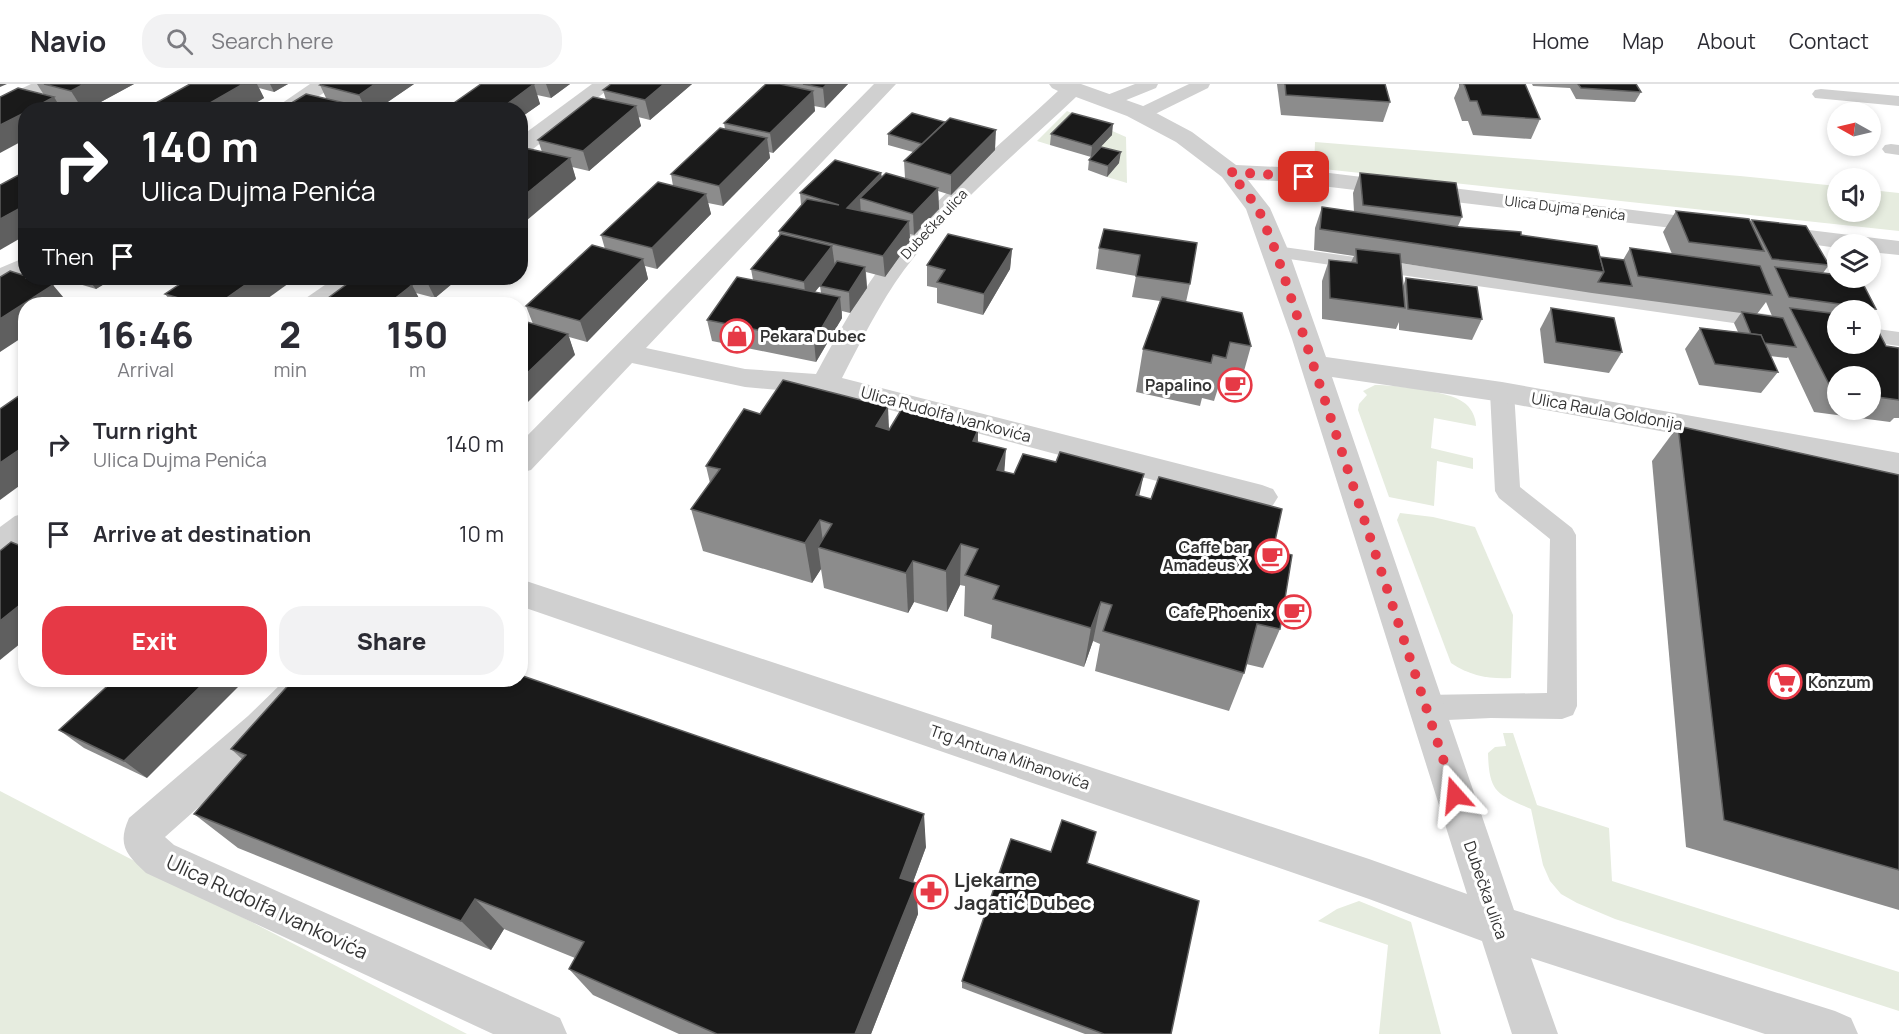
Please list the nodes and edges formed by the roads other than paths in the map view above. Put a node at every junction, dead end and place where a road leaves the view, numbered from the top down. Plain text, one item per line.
1 (47, 84) edge
2 (324, 84) edge
3 (605, 84) edge
4 (886, 84) edge
5 (1150, 84) edge
6 (1202, 84) edge
7 (1066, 86) edge
8 (1821, 94) dead end
9 (1108, 101) junction
10 (295, 102) edge
11 (1899, 102) edge
12 (0, 107) edge
13 (1141, 114) junction
14 (1881, 115) edge
15 (1899, 116) edge
16 (528, 142) edge
17 (1230, 172) junction
18 (1899, 248) edge
19 (1276, 252) junction
20 (18, 269) edge
21 (0, 279) edge
22 (341, 285) edge
23 (325, 297) edge
24 (1827, 328) edge
25 (1881, 337) edge
26 (1899, 339) edge
27 (626, 353) junction
28 (1314, 365) junction
29 (825, 383) junction
30 (1502, 392) junction
31 (528, 454) edge
32 (1899, 464) edge
33 (1262, 497) dead end
34 (18, 531) edge
35 (0, 544) edge
36 (528, 595) edge
37 (302, 687) edge
38 (1425, 708) junction
39 (1498, 926) junction
40 (544, 1034) edge
41 (1535, 1034) edge
42 (1835, 1034) edge

1 - 12 street
2 - 10 street
3 - 16 street
4 - 27 street
5 - 9 lane
6 - 13 lane
7 - 9 street, Dubečka ulica
7 - 29 street, Dubečka ulica
8 - 11 lane
9 - 13 street, Dubečka ulica
13 - 17 street, Dubečka ulica
14 - 15 lane
17 - 18 street, Ulica Dujma Penića
17 - 19 street, Dubečka ulica
19 - 24 lane
19 - 28 street, Dubečka ulica
20 - 21 street
22 - 23 street
25 - 26 lane
27 - 29 street, Ulica Rudolfa Ivankovića
27 - 31 street
28 - 30 street, Ulica Raula Goldonija
28 - 38 street, Dubečka ulica
29 - 33 street, Ulica Rudolfa Ivankovića
30 - 32 street, Ulica Raula Goldonija
30 - 38 lane
34 - 35 street
36 - 39 street, Trg Antuna Mihanovića
37 - 40 street, Ulica Rudolfa Ivankovića
38 - 39 street, Dubečka ulica
39 - 41 street, Dubečka ulica
39 - 42 street, Trg Antuna Mihanovića

